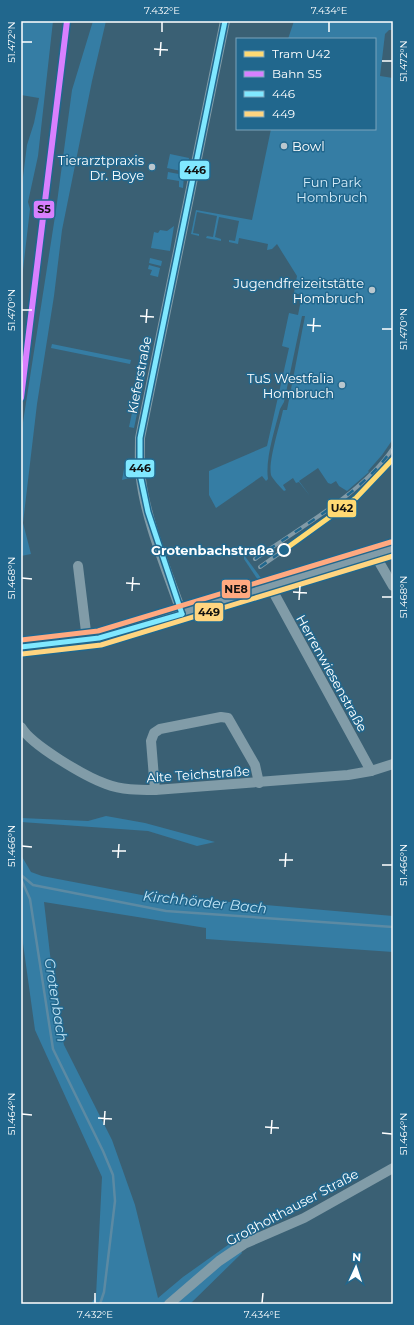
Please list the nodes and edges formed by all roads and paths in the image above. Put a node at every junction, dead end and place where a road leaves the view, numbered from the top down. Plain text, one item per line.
1 (225, 21) edge
2 (393, 550) edge
3 (375, 555) junction
4 (78, 566) dead end
5 (270, 586) junction
6 (393, 586) edge
7 (182, 614) junction
8 (88, 640) junction
9 (21, 647) edge
10 (21, 727) edge
11 (393, 764) edge
12 (372, 771) junction
13 (259, 783) junction
14 (155, 790) junction
15 (393, 1168) edge
16 (169, 1304) edge

1 - 7 street, Kieferstraße
2 - 3 street
3 - 5 street
3 - 6 street
4 - 8 street
5 - 7 street
5 - 12 street, Herrenwiesenstraße
7 - 8 street
8 - 9 street
10 - 14 street, Alte Teichstraße
11 - 12 street, Alte Teichstraße
12 - 13 street, Alte Teichstraße
13 - 14 street, Alte Teichstraße
13 - 14 street
15 - 16 street, Großholthauser Straße

